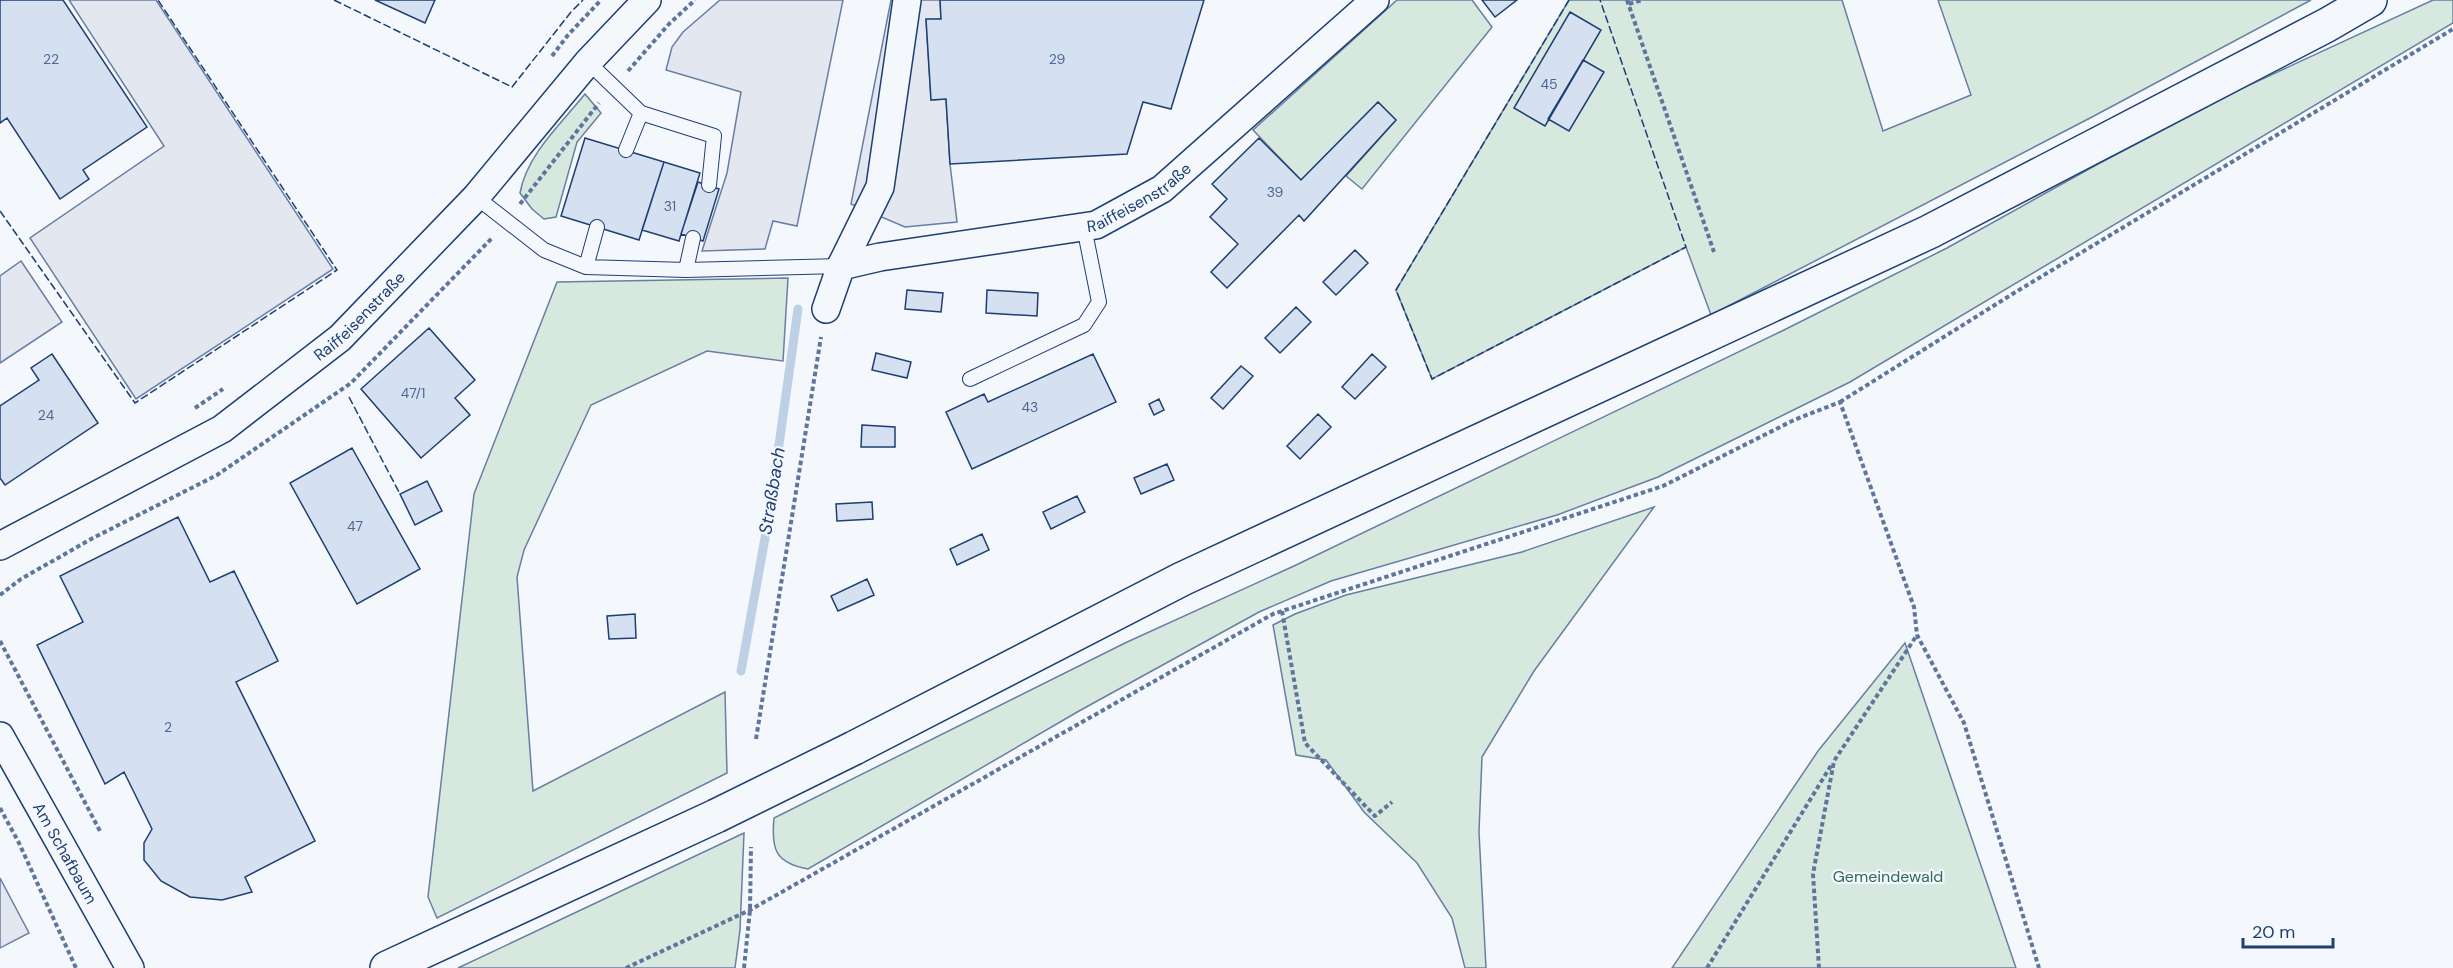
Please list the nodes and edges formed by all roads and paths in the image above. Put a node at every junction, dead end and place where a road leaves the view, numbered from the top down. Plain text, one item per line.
1 (601, 0) edge
2 (647, 0) edge
3 (695, 0) edge
4 (907, 0) edge
5 (1375, 0) edge
6 (1642, 0) edge
7 (2370, 0) edge
8 (1628, 2) edge
9 (2453, 29) edge
10 (548, 62) dead end
11 (588, 62) junction
12 (615, 86) junction
13 (640, 113) junction
14 (626, 150) dead end
15 (709, 185) dead end
16 (476, 197) junction
17 (507, 222) junction
18 (597, 227) dead end
19 (1084, 227) junction
20 (693, 238) dead end
21 (1714, 252) dead end
22 (841, 266) junction
23 (586, 267) junction
24 (686, 270) junction
25 (826, 309) joint
26 (970, 379) dead end
27 (226, 386) dead end
28 (1840, 402) junction
29 (190, 412) dead end
30 (0, 546) edge
31 (1282, 611) junction
32 (1917, 634) junction
33 (0, 641) edge
34 (0, 736) edge
35 (756, 739) dead end
36 (1834, 761) junction
37 (1392, 802) dead end
38 (0, 808) edge
39 (101, 833) dead end
40 (751, 847) dead end
41 (750, 910) junction
42 (76, 968) edge
43 (130, 968) edge
44 (387, 968) edge
45 (626, 968) edge
46 (744, 968) edge
47 (1707, 968) edge
48 (1819, 968) edge
49 (2039, 968) edge

1 - 10 path
2 - 11 street, Raiffeisenstraße
3 - 12 path
4 - 22 street
5 - 19 street, Raiffeisenstraße
6 - 8 path
7 - 44 main road, bridge
8 - 21 path
9 - 28 path
11 - 12 lane
11 - 16 street, Raiffeisenstraße
12 - 13 lane
12 - 17 path
13 - 14 lane
13 - 15 lane
16 - 17 lane
16 - 30 street, Raiffeisenstraße
17 - 23 lane
18 - 23 lane
19 - 22 street, Raiffeisenstraße
19 - 26 lane
20 - 24 lane
22 - 24 lane
22 - 25 street
23 - 24 lane
25 - 35 path
27 - 29 path
28 - 31 path
28 - 32 path
31 - 37 path
31 - 41 path
32 - 36 path
32 - 49 path
33 - 39 path
34 - 43 street, Am Schafbaum
36 - 47 path
36 - 48 path
38 - 42 path
40 - 41 path
41 - 45 path
41 - 46 path

